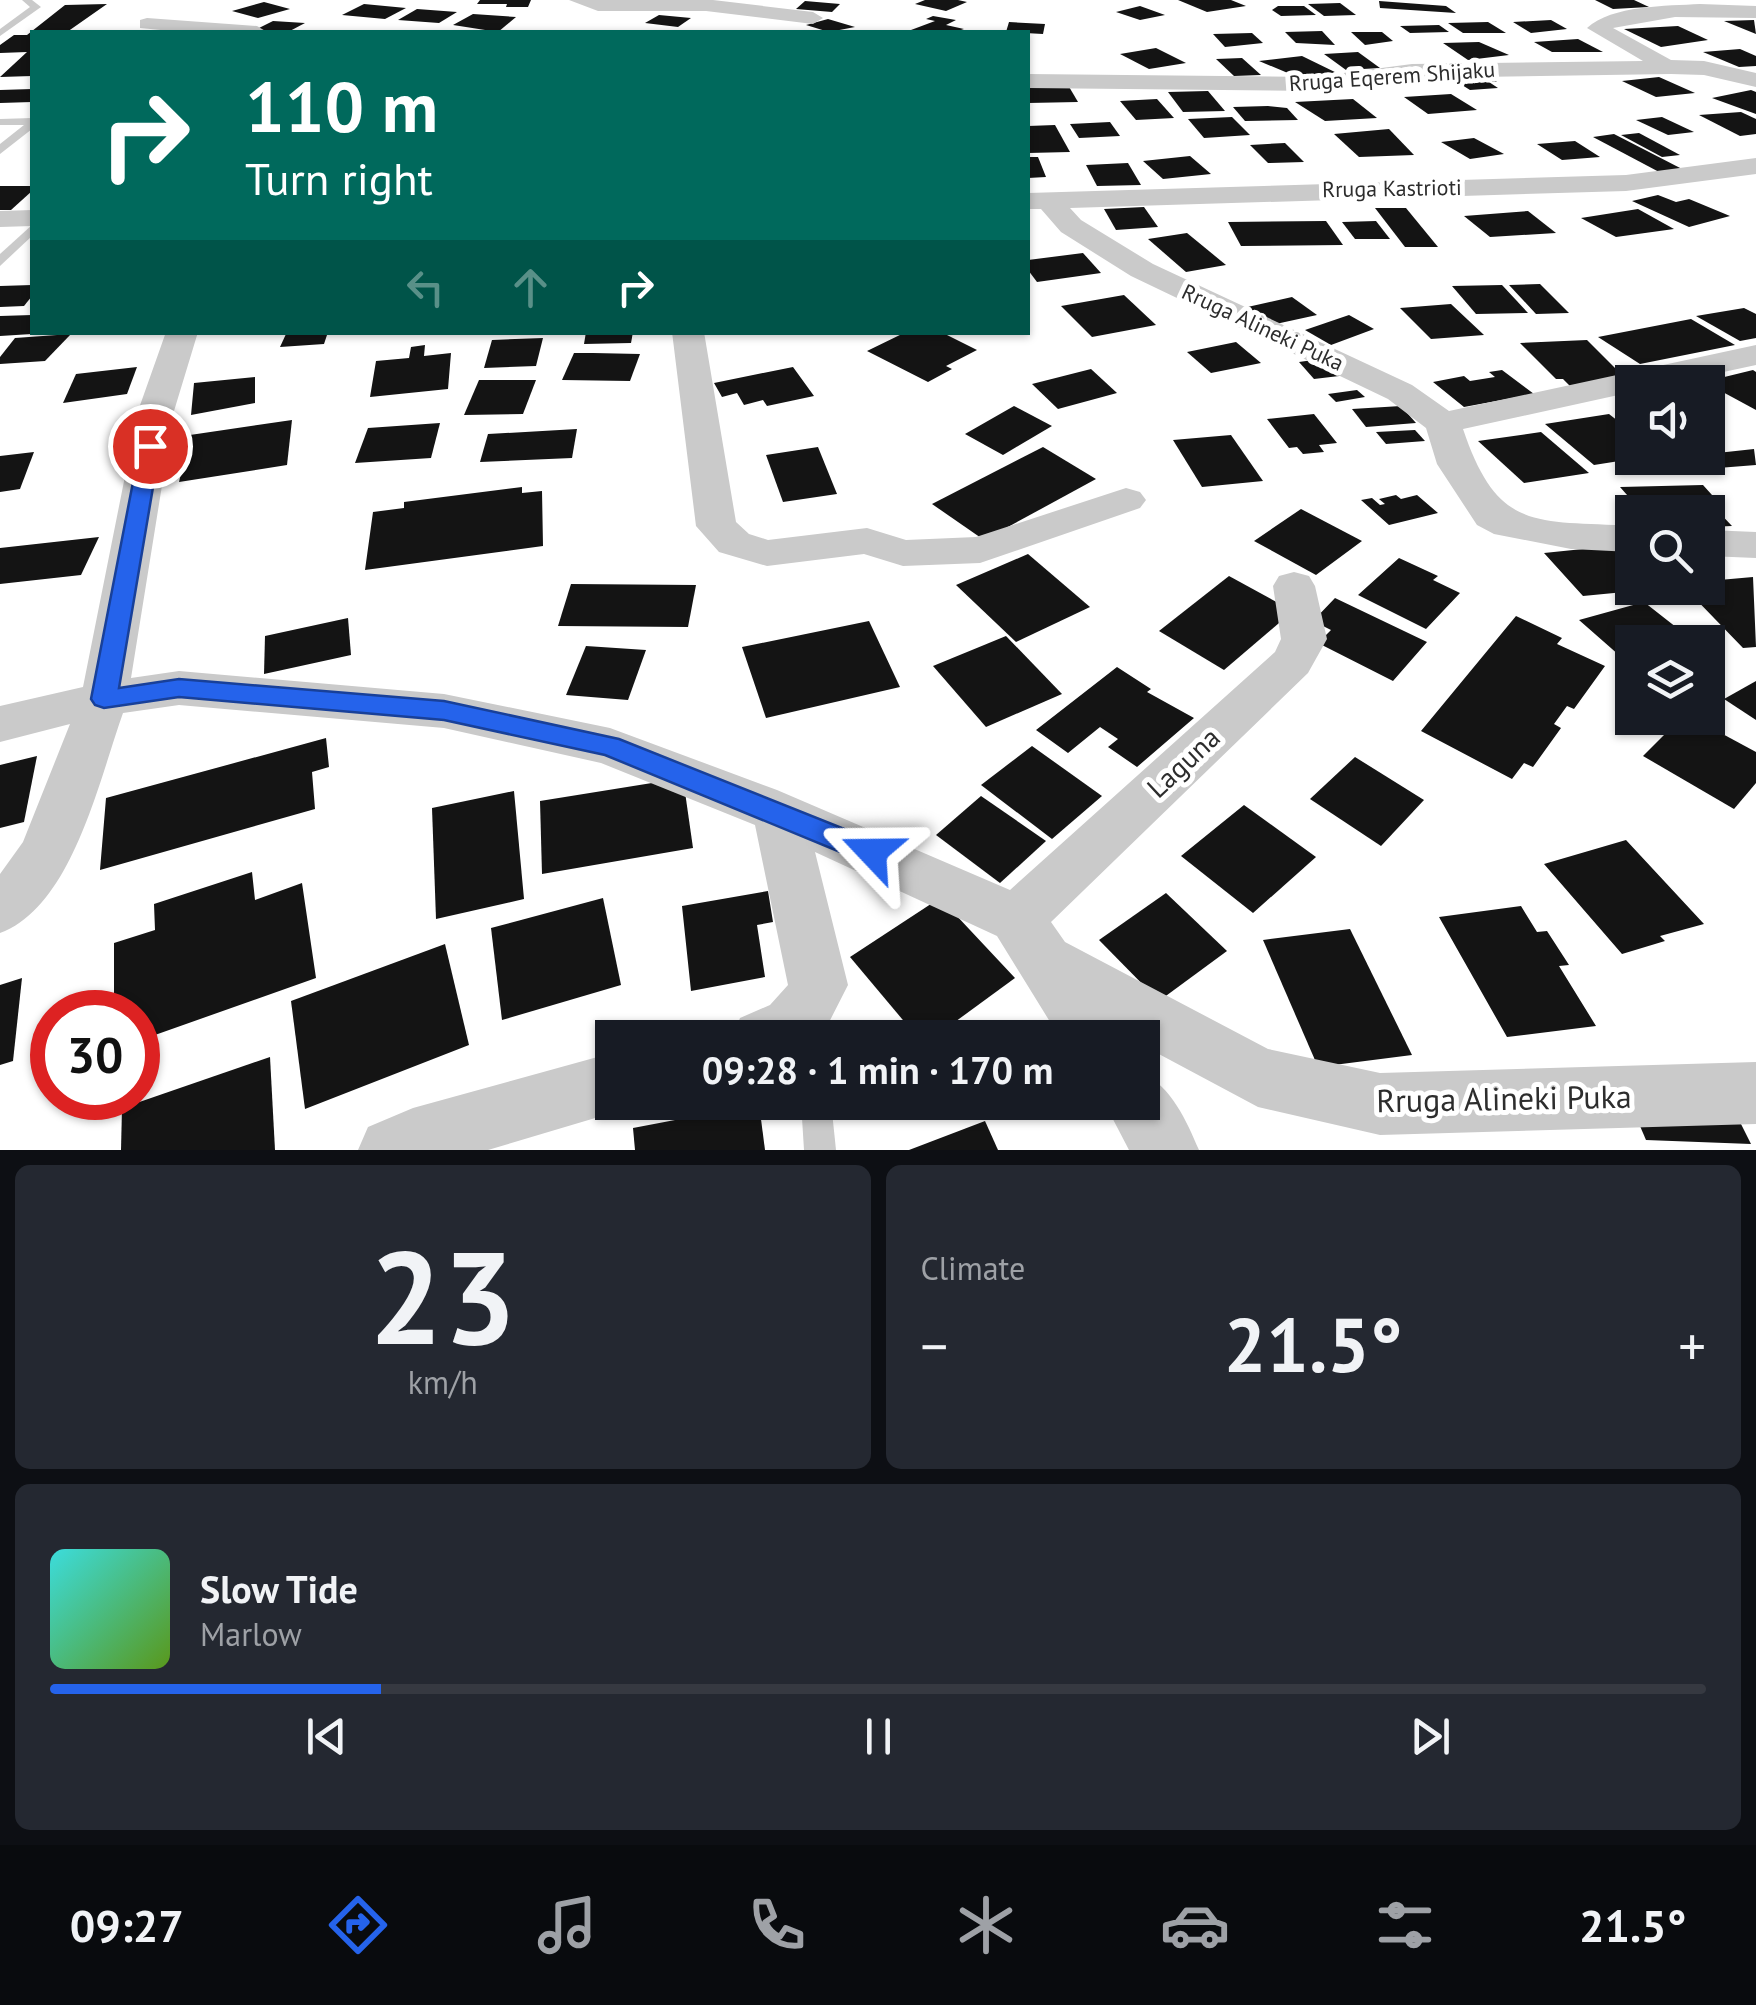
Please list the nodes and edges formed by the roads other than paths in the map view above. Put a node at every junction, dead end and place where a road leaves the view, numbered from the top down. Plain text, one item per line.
1 (26, 0) edge
2 (155, 0) edge
3 (579, 0) edge
4 (1756, 12) edge
5 (813, 18) dead end
6 (148, 28) edge
7 (202, 30) edge
8 (0, 33) edge
9 (1671, 67) junction
10 (1756, 80) edge
11 (1030, 82) edge
12 (0, 122) edge
13 (30, 122) edge
14 (30, 124) edge
15 (0, 150) edge
16 (1756, 166) edge
17 (1038, 201) edge
18 (30, 218) edge
19 (0, 219) edge
20 (30, 231) edge
21 (0, 262) edge
22 (181, 335) edge
23 (688, 335) edge
24 (1756, 355) edge
25 (1442, 424) junction
26 (1126, 500) dead end
27 (1615, 539) edge
28 (1725, 544) edge
29 (1756, 546) edge
30 (1294, 586) dead end
31 (104, 699) junction
32 (0, 724) edge
33 (778, 813) junction
34 (0, 909) edge
35 (1031, 939) junction
36 (799, 1020) edge
37 (1083, 1020) edge
38 (595, 1089) edge
39 (1756, 1092) edge
40 (818, 1120) edge
41 (1147, 1120) edge
42 (406, 1147) edge
43 (820, 1150) edge
44 (1166, 1150) edge

1 - 8 lane
2 - 6 street
3 - 5 street
4 - 9 street
6 - 7 street
9 - 10 street, Rruga Eqerem Shijaku
9 - 11 street, Rruga Eqerem Shijaku
12 - 13 lane
14 - 15 lane
16 - 17 street, Rruga Kastrioti
17 - 25 street, Rruga Alineki Puka
18 - 19 street
20 - 21 lane
22 - 31 street
23 - 26 street
24 - 25 street
25 - 27 street
28 - 29 street
30 - 35 street, Laguna
31 - 32 street, Rruga Alineki Puka
31 - 33 street, Rruga Alineki Puka
31 - 34 street
33 - 35 street, Rruga Alineki Puka
33 - 36 street
35 - 37 street
35 - 39 street, Rruga Alineki Puka
38 - 42 street
40 - 43 lane
41 - 44 street

